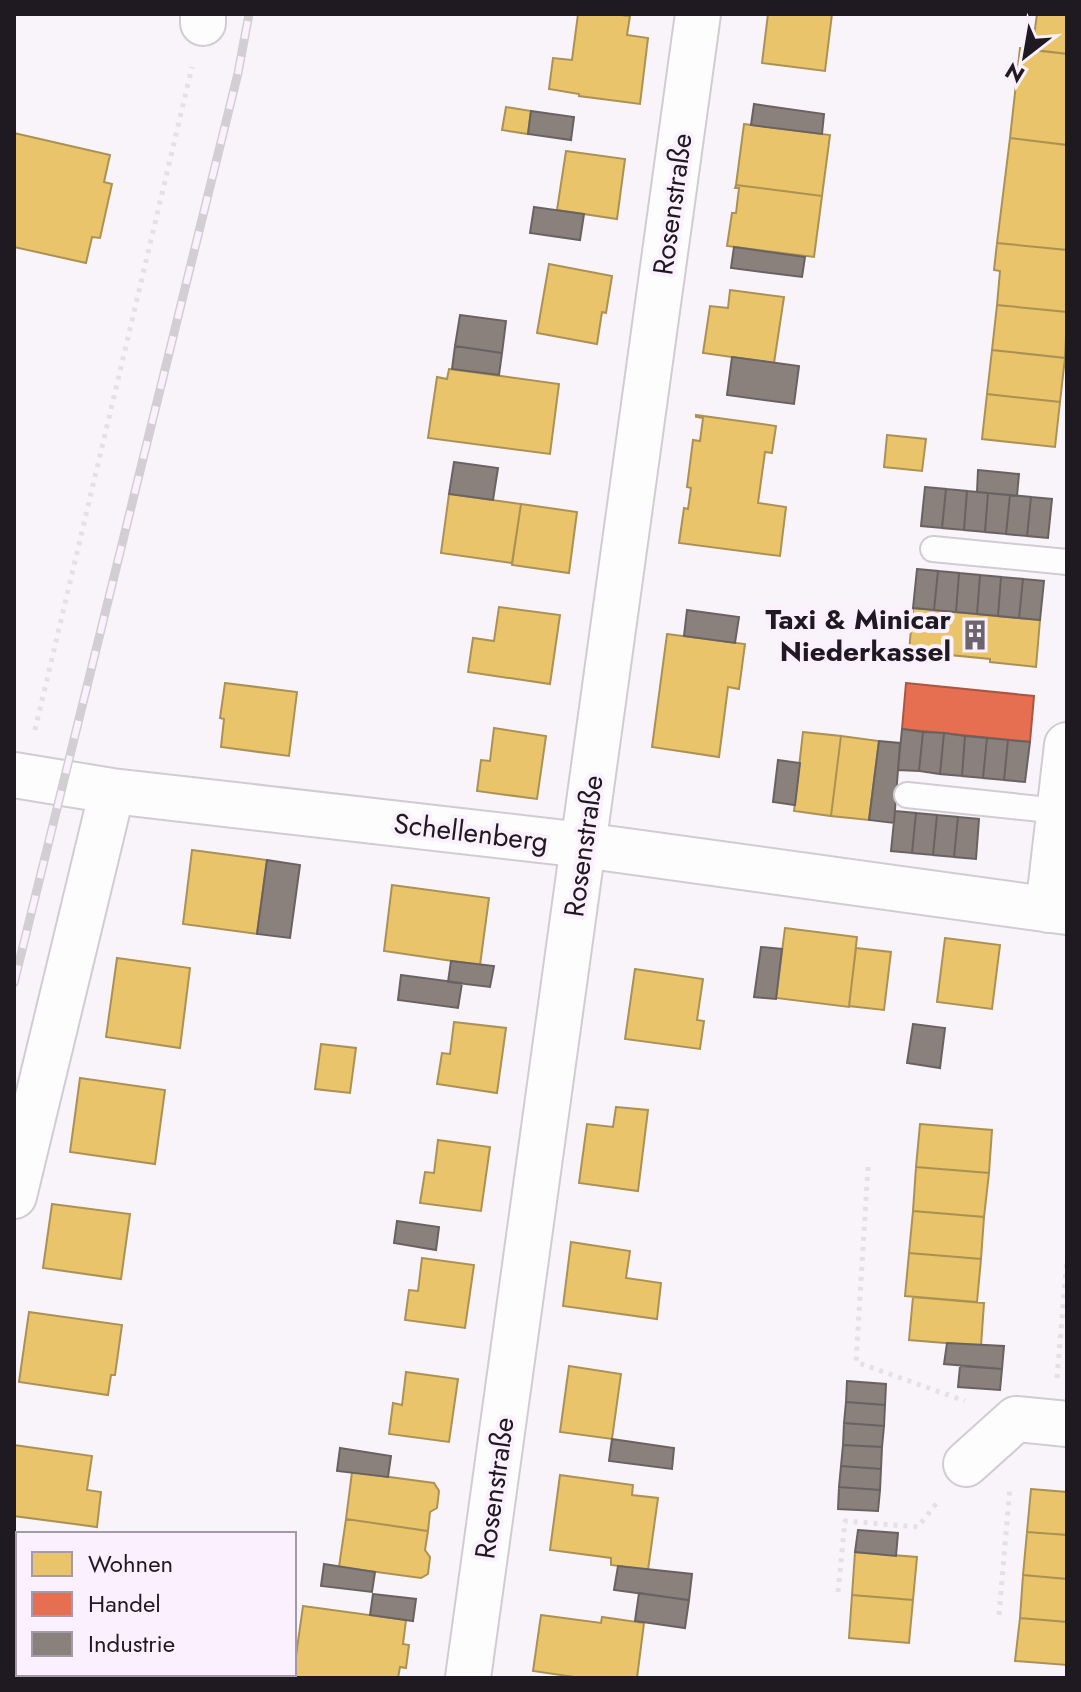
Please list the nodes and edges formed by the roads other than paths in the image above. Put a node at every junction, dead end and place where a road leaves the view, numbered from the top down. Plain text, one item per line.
1 (698, 14) edge
2 (933, 549) dead end
3 (1067, 562) edge
4 (1067, 745) edge
5 (19, 776) edge
6 (112, 791) junction
7 (907, 795) dead end
8 (1059, 811) junction
9 (583, 845) junction
10 (1058, 911) edge
11 (14, 1196) edge
12 (1060, 1423) edge
13 (966, 1464) road end
14 (468, 1678) edge

1 - 9 street, Rosenstraße
2 - 3 lane
4 - 8 street
5 - 6 street, Schellenberg
6 - 9 street, Schellenberg
6 - 11 street
7 - 8 lane
8 - 10 street
9 - 10 street, Schellenberg
9 - 14 street, Rosenstraße
12 - 13 street

